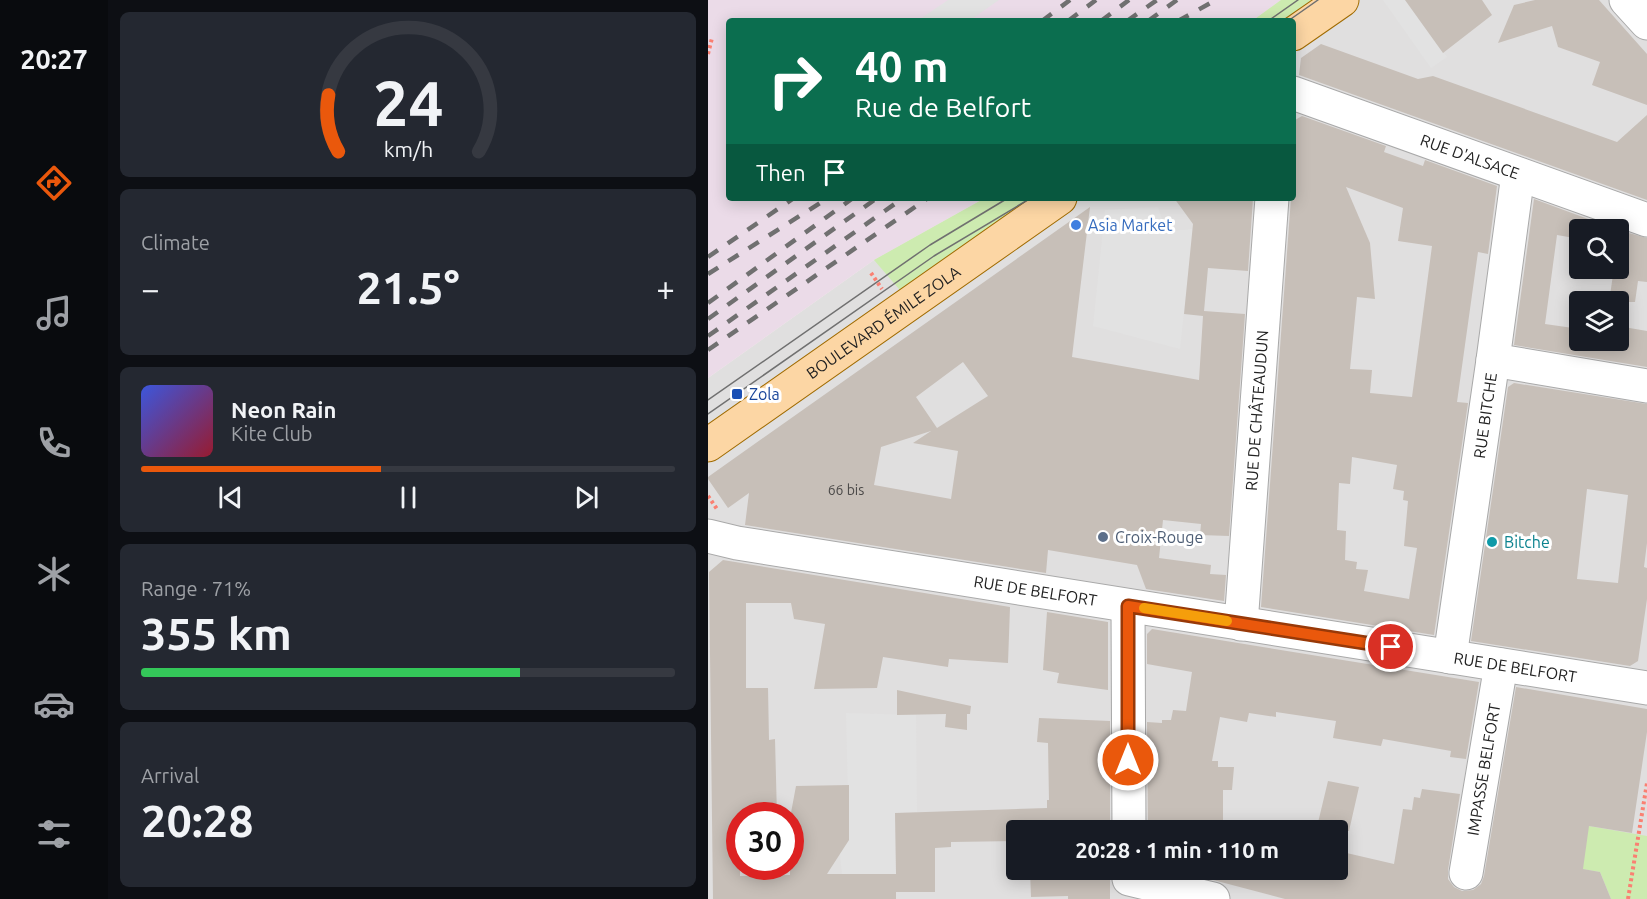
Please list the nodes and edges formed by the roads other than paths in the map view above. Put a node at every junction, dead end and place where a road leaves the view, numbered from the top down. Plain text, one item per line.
1 (1342, 0) edge
2 (1626, 0) edge
3 (1647, 23) edge
4 (1296, 32) edge
5 (1296, 94) edge
6 (1518, 174) junction
7 (1056, 201) edge
8 (1272, 201) edge
9 (1647, 220) edge
10 (1493, 360) junction
11 (1647, 386) edge
12 (708, 445) edge
13 (708, 536) edge
14 (1128, 606) junction
15 (1241, 624) junction
16 (1450, 657) junction
17 (1501, 665) junction
18 (1647, 687) edge
19 (1129, 820) edge
20 (1466, 873) dead end
21 (1129, 883) edge
22 (1214, 899) edge

1 - 4 main road
2 - 3 street
5 - 6 street, RUE D'ALSACE
6 - 9 street, RUE D'ALSACE
6 - 10 street, RUE BITCHE
7 - 12 main road, BOULEVARD ÉMILE ZOLA
8 - 15 street, RUE DE CHÂTEAUDUN
10 - 11 street
10 - 16 street, RUE BITCHE
13 - 14 street, RUE DE BELFORT
14 - 15 street, RUE DE BELFORT
14 - 19 street
15 - 16 street, RUE DE BELFORT
16 - 17 street, RUE DE BELFORT
17 - 18 street, RUE DE BELFORT
17 - 20 street, IMPASSE BELFORT
21 - 22 street

